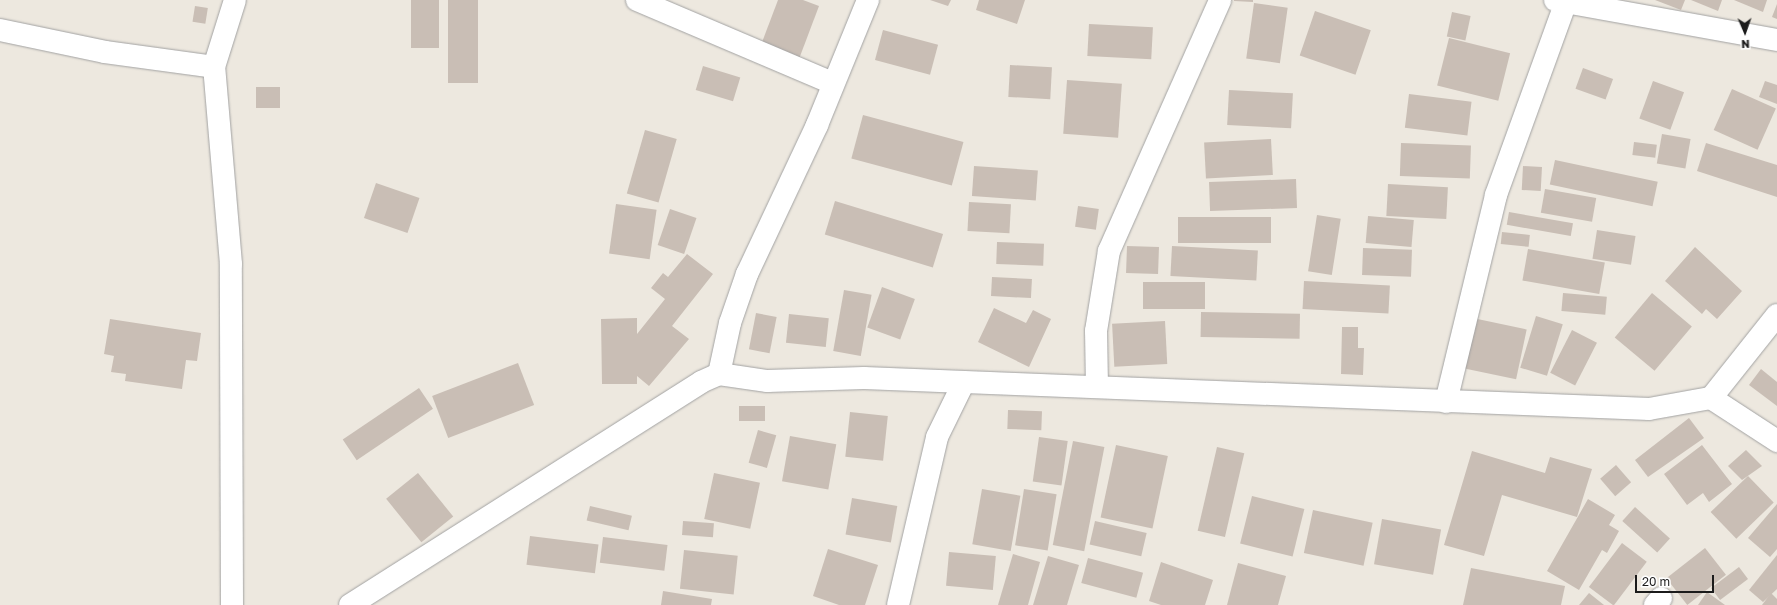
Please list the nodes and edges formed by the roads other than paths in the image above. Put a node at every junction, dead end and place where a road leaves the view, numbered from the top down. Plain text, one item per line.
1 (235, 0) edge
2 (637, 0) edge
3 (868, 0) edge
4 (1220, 0) edge
5 (1560, 1) edge
6 (0, 30) edge
7 (1777, 40) edge
8 (214, 67) junction
9 (833, 83) junction
10 (1777, 315) edge
11 (720, 374) junction
12 (964, 382) junction
13 (1097, 386) junction
14 (1711, 398) junction
15 (1446, 402) junction
16 (1777, 440) edge
17 (232, 605) edge
18 (350, 605) edge
19 (898, 605) edge

1 - 8 street
2 - 9 street
3 - 9 street
4 - 13 street
5 - 7 street
5 - 15 street
6 - 8 street
8 - 17 street
9 - 11 street
10 - 14 street
11 - 12 street
11 - 18 street
12 - 13 street
12 - 19 street
13 - 15 street
14 - 15 street
14 - 16 street

